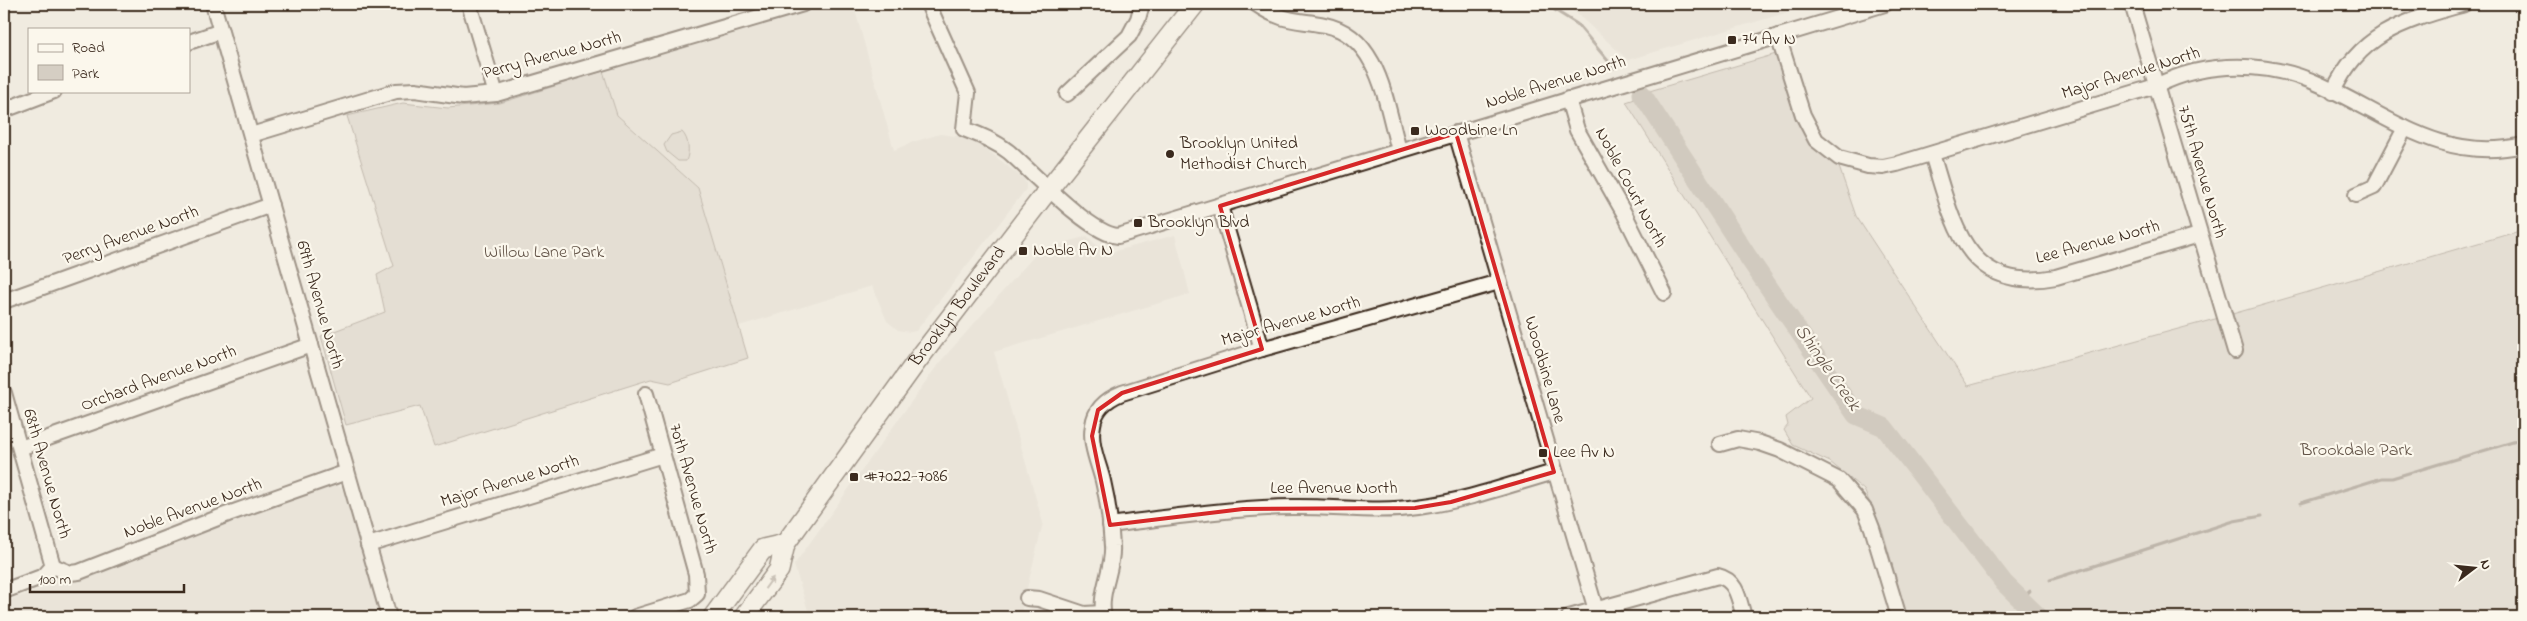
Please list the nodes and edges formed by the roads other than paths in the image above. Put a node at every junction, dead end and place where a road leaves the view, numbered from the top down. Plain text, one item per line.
1 (214, 4) edge
2 (469, 4) edge
3 (804, 4) edge
4 (928, 4) edge
5 (1142, 4) edge
6 (1195, 4) edge
7 (1256, 4) edge
8 (1885, 4) edge
9 (2132, 4) edge
10 (2464, 4) edge
11 (221, 31) junction
12 (1778, 36) junction
13 (190, 42) edge
14 (2156, 86) junction
15 (51, 92) edge
16 (2333, 92) junction
17 (496, 94) junction
18 (1067, 94) dead end
19 (1568, 99) junction
20 (4, 110) edge
21 (2405, 128) junction
22 (1456, 133) junction
23 (251, 135) junction
24 (2523, 144) edge
25 (1399, 150) junction
26 (1932, 154) junction
27 (1049, 189) junction
28 (2356, 195) dead end
29 (271, 205) junction
30 (1220, 206) junction
31 (2199, 235) junction
32 (1499, 282) junction
33 (1664, 293) dead end
34 (4, 302) edge
35 (311, 345) junction
36 (1262, 350) junction
37 (2235, 351) dead end
38 (4, 393) edge
39 (646, 394) dead end
40 (1720, 444) dead end
41 (20, 448) junction
42 (662, 455) junction
43 (347, 472) junction
44 (1554, 472) junction
45 (1110, 525) junction
46 (785, 544) junction
47 (368, 546) junction
48 (53, 566) junction
49 (4, 591) edge
50 (1027, 598) dead end
51 (1597, 613) edge
52 (1104, 615) edge
53 (389, 617) edge
54 (635, 617) edge
55 (713, 617) edge
56 (744, 617) edge
57 (1569, 617) edge
58 (1744, 617) edge
59 (1899, 617) edge

1 - 11 street, 69th Avenue North
2 - 17 street
3 - 17 street, Perry Avenue North
4 - 27 street
5 - 18 street
6 - 27 main road, Brooklyn Boulevard
7 - 25 street
8 - 12 street, Noble Avenue North
9 - 14 street, 75th Avenue North
10 - 16 street
11 - 13 street
11 - 23 street, 69th Avenue North
12 - 19 street, Noble Avenue North
12 - 26 street, Major Avenue North
14 - 16 street, Major Avenue North
14 - 26 street, Major Avenue North
14 - 31 street, 75th Avenue North
15 - 20 street
16 - 21 street
17 - 23 street, Perry Avenue North
19 - 22 street, Noble Avenue North
19 - 33 street, Noble Court North
21 - 24 street
21 - 28 street
22 - 25 street, Noble Avenue North
22 - 32 street, Woodbine Lane
23 - 29 street, 69th Avenue North
25 - 30 street, Noble Avenue North
26 - 31 street, Lee Avenue North
27 - 30 street, Noble Avenue North
27 - 46 main road, Brooklyn Boulevard
29 - 34 street, Perry Avenue North
29 - 35 street, 69th Avenue North
30 - 36 street
31 - 37 street, 75th Avenue North
32 - 36 street, Major Avenue North
32 - 44 street, Woodbine Lane
35 - 41 street, Orchard Avenue North
35 - 43 street, 69th Avenue North
36 - 45 street, Major Avenue North
38 - 41 street, 68th Avenue North
39 - 42 street, 70th Avenue North
40 - 59 street
41 - 48 street, 68th Avenue North
42 - 47 street, Major Avenue North
42 - 54 street, 70th Avenue North
43 - 47 street, 69th Avenue North
43 - 48 street, Noble Avenue North
44 - 45 street, Lee Avenue North
44 - 51 street, Woodbine Lane
45 - 52 street
46 - 55 main road
56 -> 46 main road, Brooklyn Boulevard
47 - 53 street, 69th Avenue North
48 - 49 street
50 - 52 street
51 - 57 street
51 - 58 street

